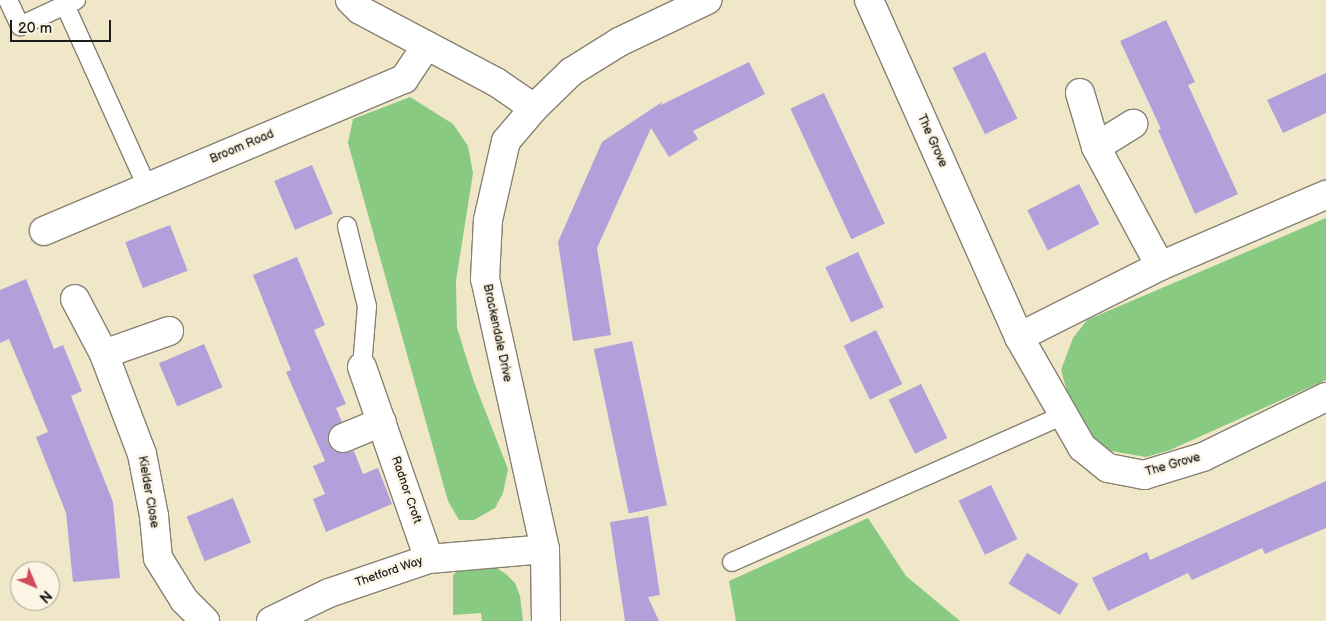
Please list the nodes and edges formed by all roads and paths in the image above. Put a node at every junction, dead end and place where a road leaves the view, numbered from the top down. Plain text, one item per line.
1 (8, 0) edge
2 (350, 0) edge
3 (706, 0) edge
4 (869, 0) edge
5 (71, 2) edge
6 (426, 46) junction
7 (1080, 92) dead end
8 (534, 108) junction
9 (1133, 124) dead end
10 (1096, 147) junction
11 (148, 187) junction
12 (1326, 195) edge
13 (347, 226) dead end
14 (44, 231) dead end
15 (1160, 266) junction
16 (75, 299) dead end
17 (169, 331) dead end
18 (1019, 337) junction
19 (104, 354) junction
20 (362, 367) joint
21 (1326, 397) edge
22 (1064, 415) junction
23 (382, 422) junction
24 (342, 438) dead end
25 (544, 549) junction
26 (429, 559) junction
27 (732, 562) dead end
28 (205, 621) edge
29 (271, 621) edge
30 (546, 621) edge

1 - 5 lane
2 - 6 street
3 - 8 street, Brackendale Drive
4 - 18 street, The Grove
5 - 11 lane
6 - 8 street
6 - 11 street, Broom Road
7 - 10 street
8 - 25 street, Brackendale Drive
9 - 10 street
10 - 15 street
11 - 14 street, Broom Road
12 - 15 street
13 - 20 lane
15 - 18 street
16 - 19 street, Kielder Close
17 - 19 street
18 - 22 street, The Grove
19 - 28 street, Kielder Close
20 - 23 street, Radnor Croft
21 - 22 street, The Grove
22 - 27 lane
23 - 24 street
23 - 26 street, Radnor Croft
25 - 26 street, Thetford Way
25 - 30 street, Brackendale Drive
26 - 29 street, Thetford Way

